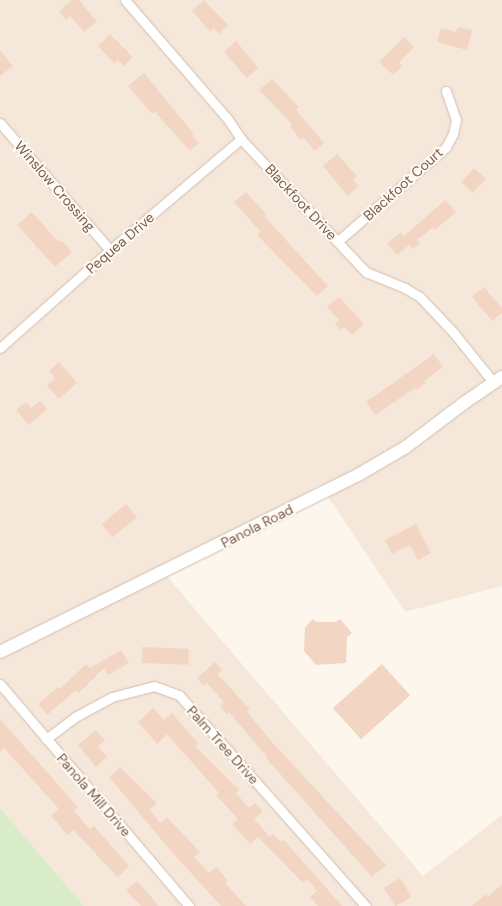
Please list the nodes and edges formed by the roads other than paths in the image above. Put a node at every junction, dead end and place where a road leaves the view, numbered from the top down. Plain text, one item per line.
1 (125, 0) edge
2 (446, 91) dead end
3 (0, 123) edge
4 (241, 139) junction
5 (338, 242) junction
6 (110, 250) junction
7 (0, 348) edge
8 (498, 380) edge
9 (0, 652) edge
10 (0, 684) edge
11 (46, 739) junction
12 (189, 906) edge
13 (366, 906) edge

1 - 4 street, Blackfoot Drive
2 - 5 street, Blackfoot Court
3 - 6 street, Winslow Crossing
4 - 5 street, Blackfoot Drive
4 - 6 street, Pequea Drive
5 - 8 street, Blackfoot Drive
6 - 7 street, Pequea Drive
8 - 9 main road, Panola Road
10 - 11 street, Panola Mill Drive
11 - 12 street, Panola Mill Drive
11 - 13 street, Palm Tree Drive

